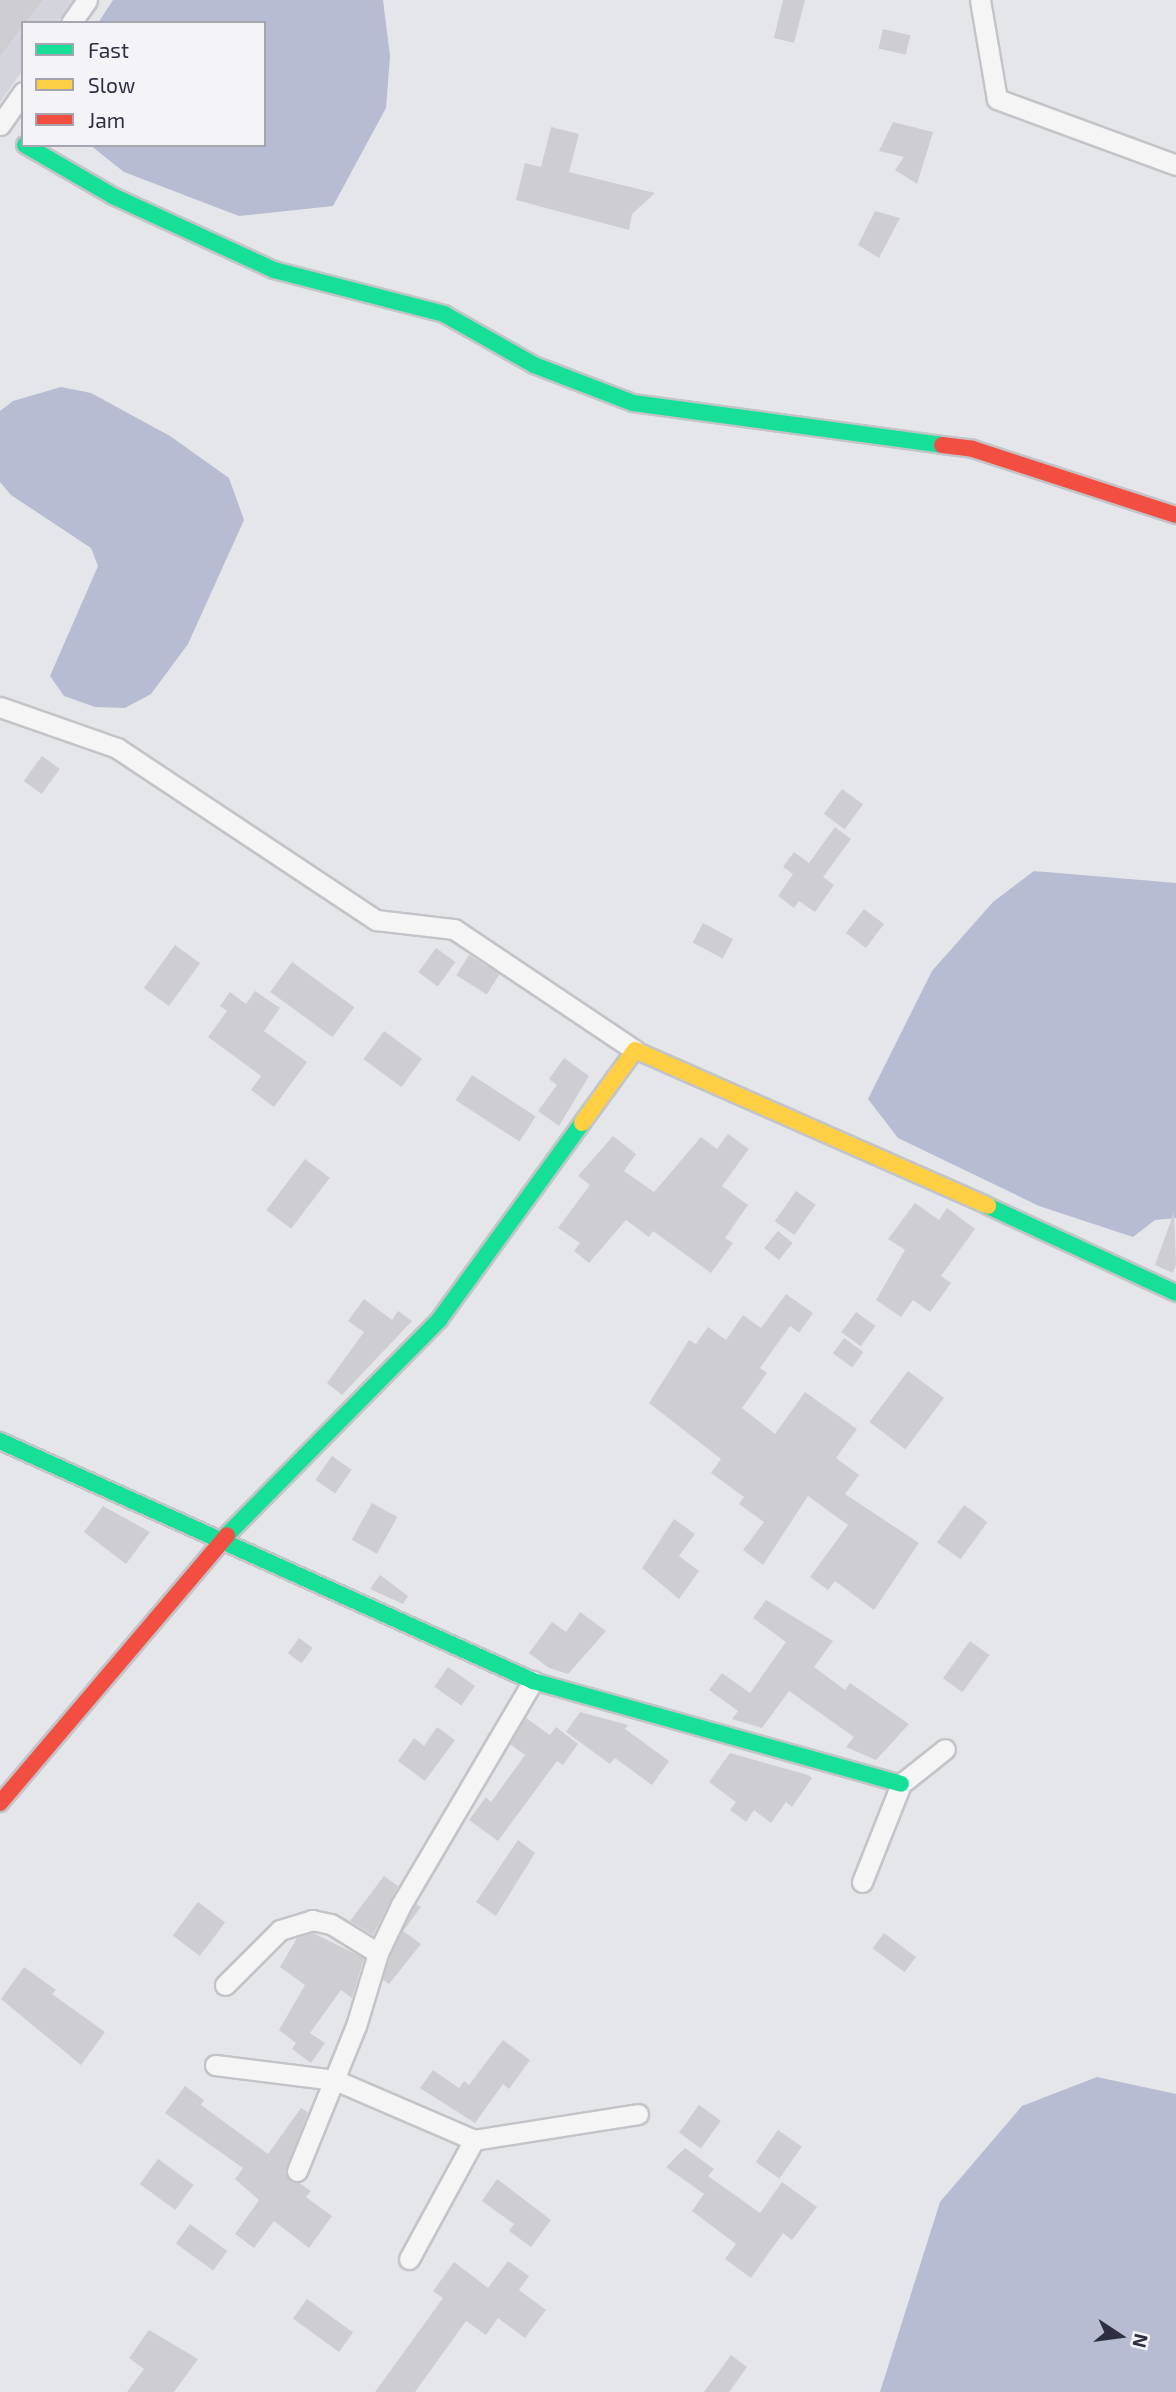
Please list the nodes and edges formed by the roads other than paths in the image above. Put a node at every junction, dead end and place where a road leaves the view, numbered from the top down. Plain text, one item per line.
1 (87, 0) edge
2 (980, 0) edge
3 (72, 21) edge
4 (21, 95) edge
5 (0, 125) edge
6 (0, 131) edge
7 (21, 143) edge
8 (27, 147) edge
9 (1176, 165) edge
10 (1176, 515) edge
11 (0, 707) edge
12 (635, 1050) junction
13 (1176, 1293) edge
14 (0, 1441) edge
15 (220, 1543) junction
16 (533, 1681) junction
17 (945, 1749) dead end
18 (901, 1784) junction
19 (0, 1803) edge
20 (862, 1882) dead end
21 (378, 1953) junction
22 (225, 1985) dead end
23 (215, 2064) dead end
24 (335, 2080) junction
25 (638, 2114) dead end
26 (474, 2140) junction
27 (297, 2171) dead end
28 (409, 2259) dead end

1 - 3 street
2 - 9 street
4 - 5 street
6 - 7 street
8 - 10 street
11 - 12 street
12 - 13 street
12 - 15 street
14 - 15 street
15 - 16 street
15 - 19 street
16 - 18 street
16 - 21 street
17 - 18 street
18 - 20 street
21 - 22 street
21 - 24 street
23 - 24 street
24 - 26 street
24 - 27 street
25 - 26 street
26 - 28 street

